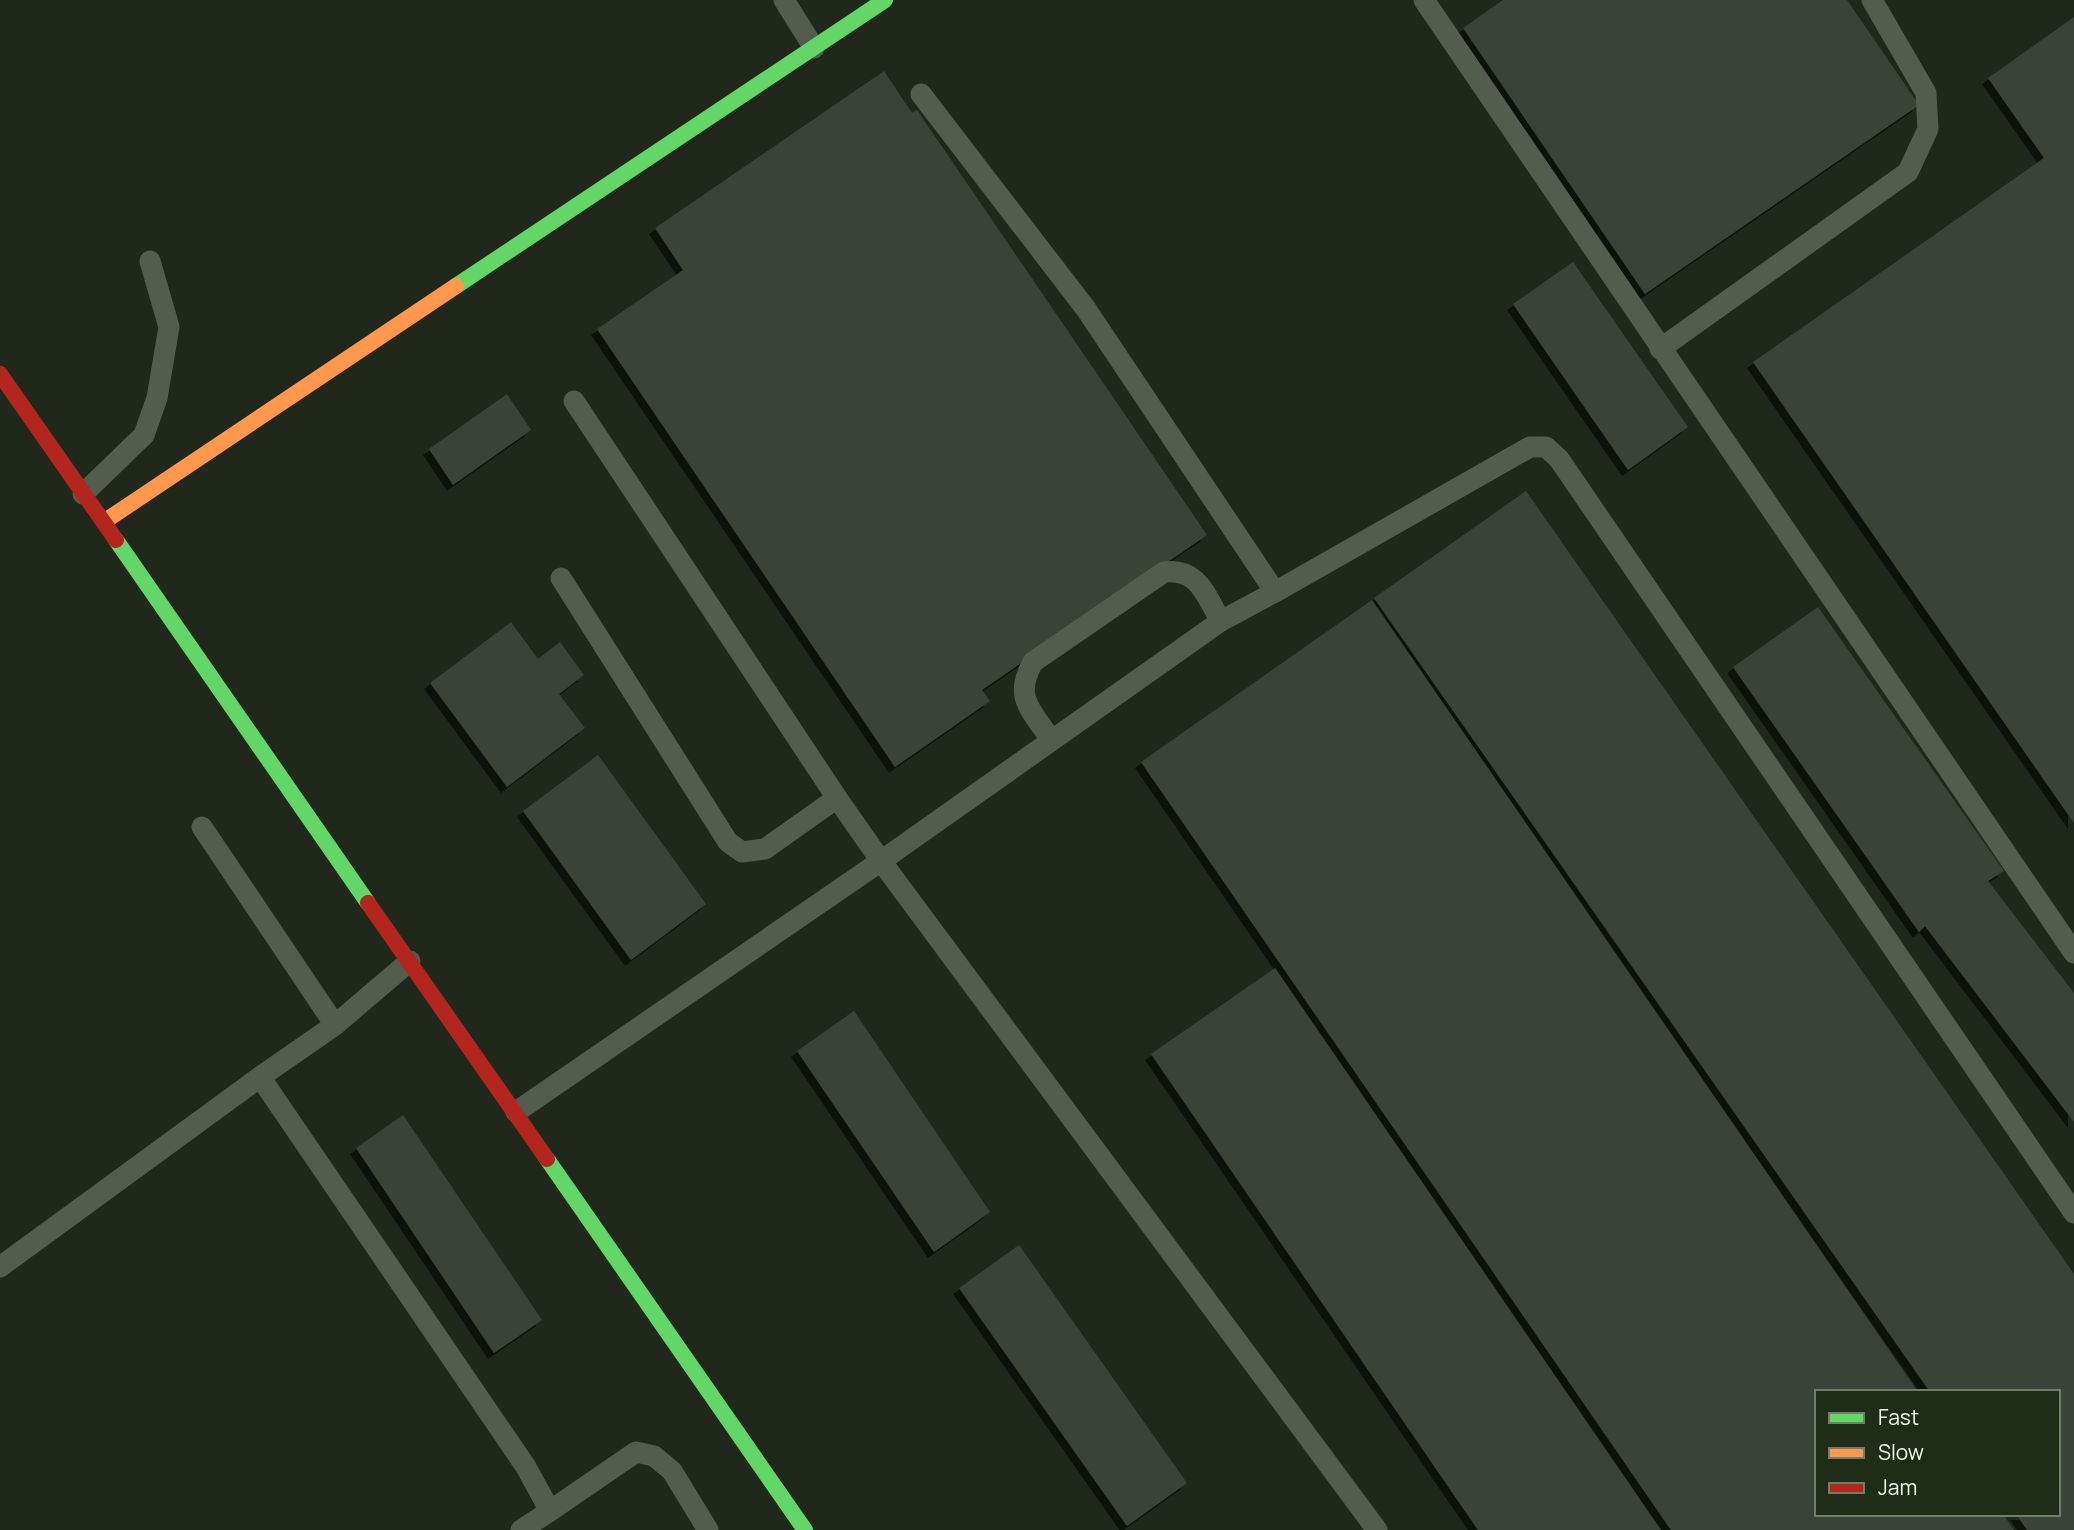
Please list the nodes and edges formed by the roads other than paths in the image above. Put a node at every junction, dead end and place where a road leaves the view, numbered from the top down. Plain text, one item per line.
1 (784, 0) edge
2 (885, 0) edge
3 (1872, 0) edge
4 (1435, 4) edge
5 (814, 48) junction
6 (921, 94) dead end
7 (149, 261) dead end
8 (1660, 349) junction
9 (0, 374) edge
10 (574, 401) dead end
11 (83, 494) junction
12 (104, 521) junction
13 (561, 578) dead end
14 (1275, 592) junction
15 (1221, 621) junction
16 (1051, 740) junction
17 (837, 798) junction
18 (202, 827) dead end
19 (881, 861) junction
20 (2074, 953) edge
21 (410, 961) junction
22 (335, 1025) junction
23 (260, 1077) junction
24 (516, 1112) junction
25 (2074, 1213) edge
26 (0, 1267) edge
27 (550, 1511) junction
28 (522, 1530) edge
29 (708, 1530) edge
30 (806, 1530) edge
31 (1377, 1530) edge

1 - 5 lane
2 - 5 street
3 - 8 lane
4 - 8 lane
5 - 12 street
6 - 14 lane
7 - 11 lane
8 - 20 lane
9 - 11 street
10 - 17 lane
11 - 12 street
12 - 21 street
13 - 17 lane
14 - 15 lane
14 - 25 lane
15 - 16 lane
15 - 16 lane
16 - 19 lane
17 - 19 lane
18 - 22 lane
19 - 24 lane
19 - 31 lane
21 - 22 lane
21 - 24 street
22 - 23 lane
23 - 26 lane
23 - 27 lane
24 - 30 street
27 - 28 lane
27 - 29 lane

